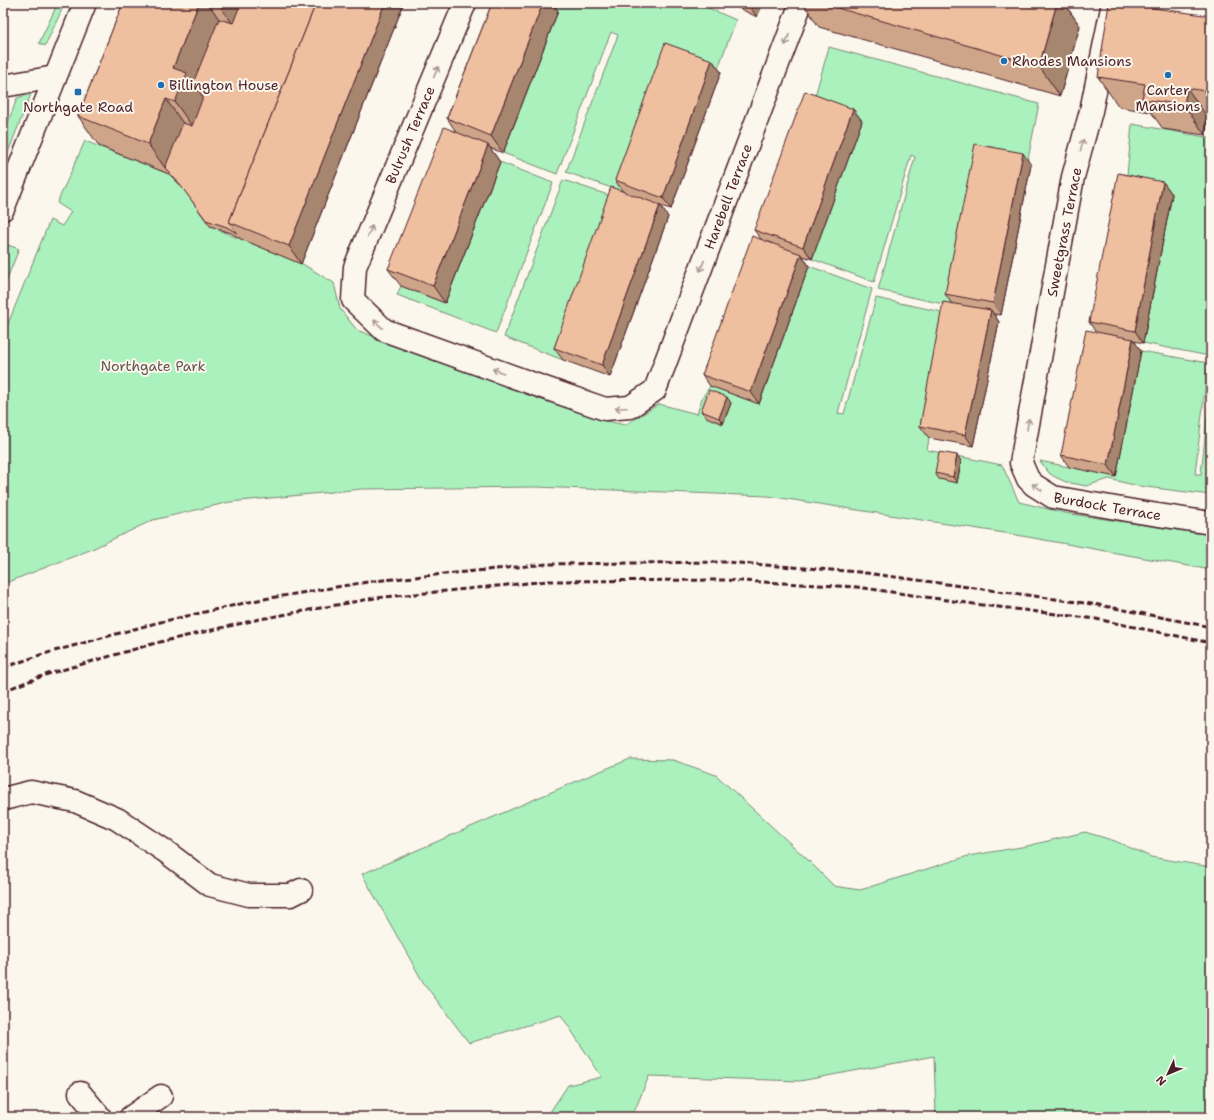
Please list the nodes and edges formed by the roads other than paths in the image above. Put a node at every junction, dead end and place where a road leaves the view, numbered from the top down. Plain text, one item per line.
1 (85, 3) edge
2 (465, 3) edge
3 (801, 3) edge
4 (1114, 3) edge
5 (55, 77) junction
6 (3, 86) edge
7 (3, 209) edge
8 (655, 390) joint
9 (1021, 463) joint
10 (1211, 523) edge
11 (3, 798) edge
12 (301, 890) dead end
13 (80, 1093) dead end
14 (161, 1096) dead end
15 (100, 1117) edge
16 (131, 1117) edge

1 - 5 street
8 -> 2 street, Bulrush Terrace
3 -> 8 street, Harebell Terrace
9 -> 4 street, Sweetgrass Terrace
5 - 6 street
5 - 7 street
10 -> 9 street, Burdock Terrace
11 - 12 street
13 - 15 street
14 - 16 street

